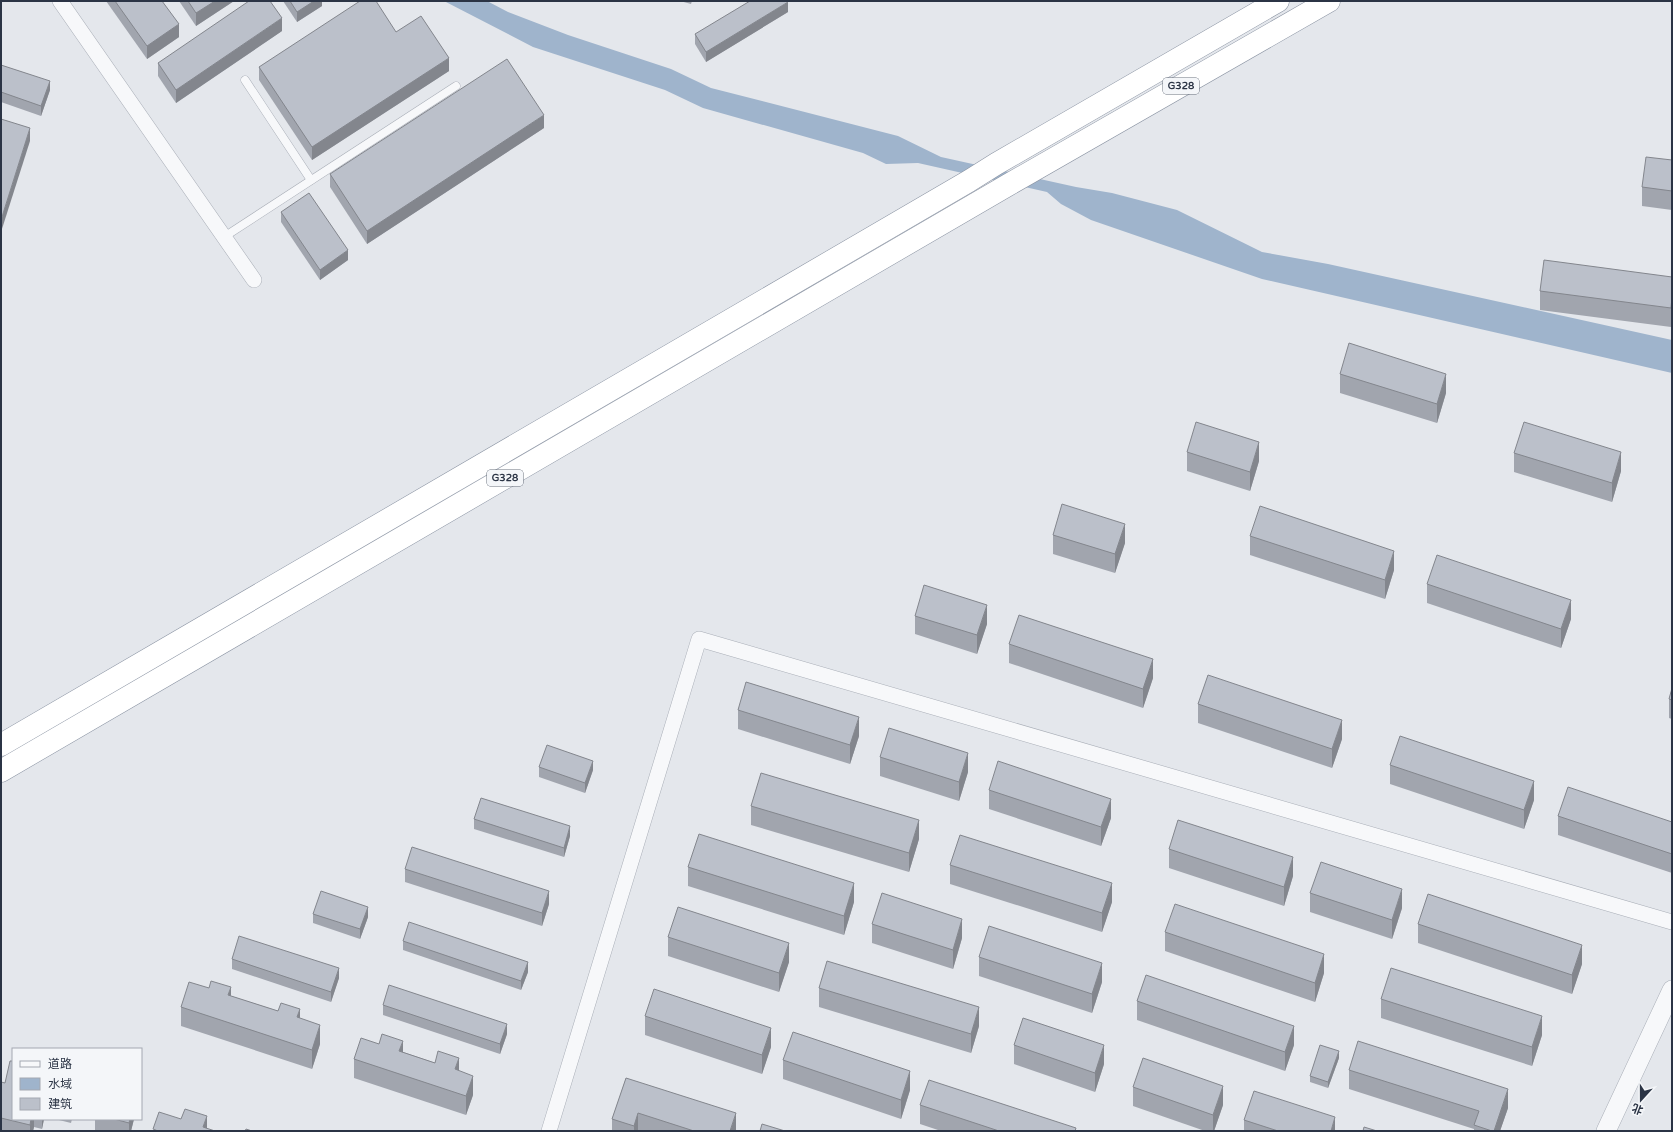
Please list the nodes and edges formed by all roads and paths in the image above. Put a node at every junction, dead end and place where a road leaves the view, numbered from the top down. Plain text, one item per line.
1 (60, 1) edge
2 (1278, 1) edge
3 (1329, 1) edge
4 (245, 80) dead end
5 (456, 86) dead end
6 (311, 180) junction
7 (224, 237) junction
8 (254, 280) dead end
9 (1, 745) edge
10 (1, 771) edge
11 (1672, 922) edge
12 (1672, 990) edge
13 (549, 1131) edge
14 (1606, 1131) edge

1 - 7 street
2 - 9 highway, G328
3 - 10 highway, G328
4 - 6 lane
5 - 6 lane
6 - 7 lane
7 - 8 street
11 - 13 street
12 - 14 street

